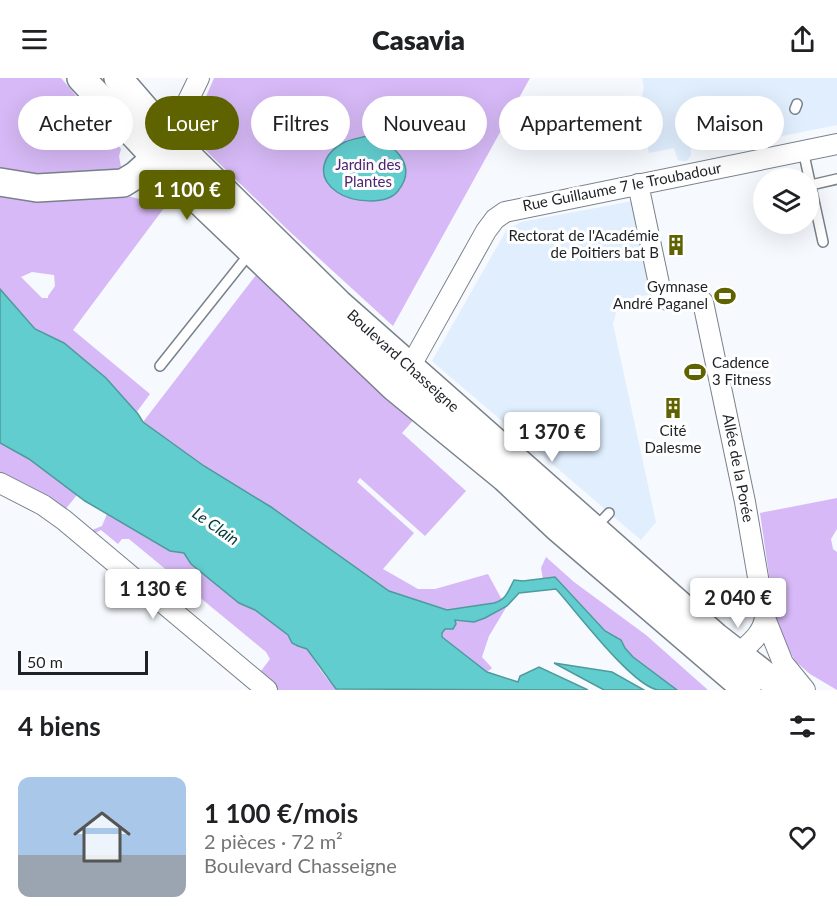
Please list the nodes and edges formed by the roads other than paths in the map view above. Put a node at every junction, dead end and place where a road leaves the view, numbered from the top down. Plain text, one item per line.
1 (81, 78) edge
2 (118, 78) edge
3 (199, 78) edge
4 (190, 96) edge
5 (145, 120) edge
6 (145, 133) edge
7 (837, 146) edge
8 (161, 150) edge
9 (165, 150) edge
10 (803, 150) junction
11 (807, 168) edge
12 (837, 179) edge
13 (0, 182) edge
14 (819, 183) edge
15 (638, 184) junction
16 (819, 223) edge
17 (259, 242) junction
18 (823, 242) dead end
19 (160, 366) dead end
20 (402, 377) junction
21 (0, 483) edge
22 (765, 618) junction
23 (737, 655) junction
24 (267, 690) edge
25 (747, 690) edge
26 (784, 690) edge
27 (805, 690) edge

1 - 6 main road
2 - 5 main road
3 - 4 street
7 - 10 street, Rue Guillaume 7 le Troubadour
8 - 13 main road
9 - 17 main road, Boulevard Chasseigne
10 - 11 lane
10 - 15 street, Rue Guillaume 7 le Troubadour
12 - 14 lane
15 - 20 street, Rue Guillaume 7 le Troubadour
15 - 22 street, Allée de la Porée
16 - 18 lane
17 - 19 lane
17 - 20 main road, Boulevard Chasseigne
20 - 23 main road, Boulevard Chasseigne
20 - 25 main road, Boulevard Chasseigne
21 - 24 street
22 - 23 street
22 - 27 street, Allée de la Porée
23 - 26 main road, Boulevard Chasseigne

